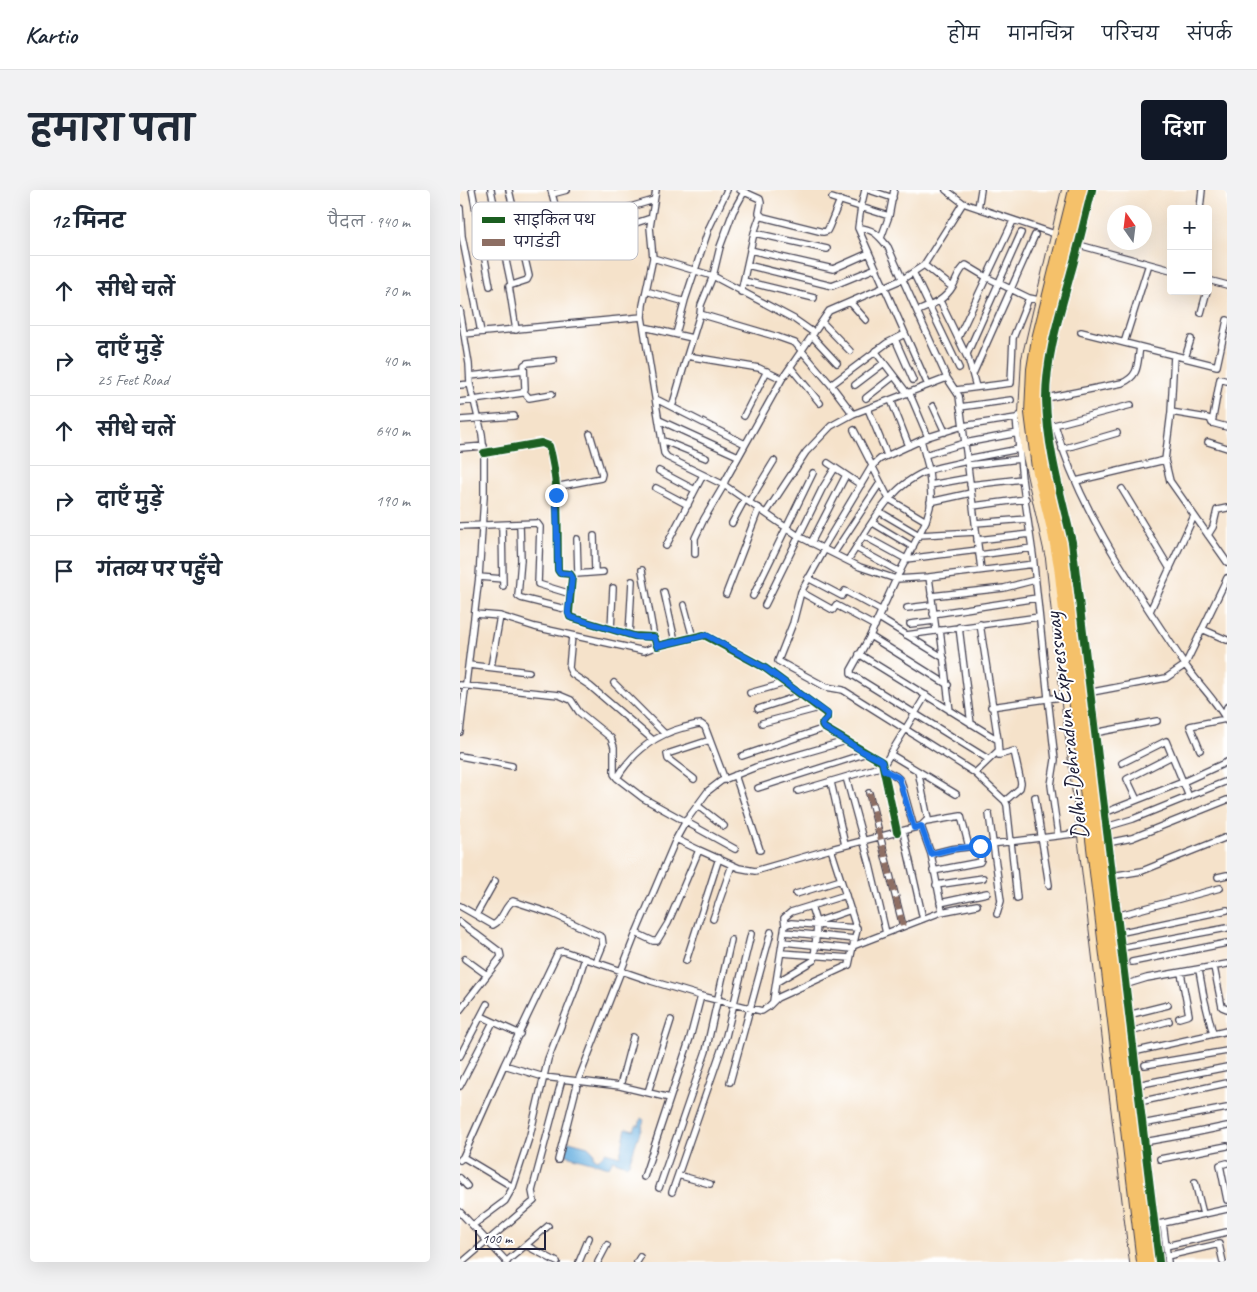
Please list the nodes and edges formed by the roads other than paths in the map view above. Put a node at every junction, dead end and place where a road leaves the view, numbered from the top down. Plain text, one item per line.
1 (567, 190) edge
2 (656, 190) edge
3 (727, 190) edge
4 (867, 190) edge
5 (894, 190) edge
6 (946, 190) edge
7 (981, 190) edge
8 (1066, 190) edge
9 (1074, 190) edge
10 (1083, 190) edge
11 (1092, 190) edge
12 (1202, 190) edge
13 (742, 191) edge
14 (552, 192) edge
15 (751, 192) edge
16 (832, 198) dead end
17 (893, 198) junction
18 (654, 200) junction
19 (840, 200) junction
20 (963, 203) junction
21 (638, 205) edge
22 (1200, 205) edge
23 (861, 207) junction
24 (460, 208) edge
25 (978, 208) junction
26 (760, 216) junction
27 (889, 216) junction
28 (651, 218) junction
29 (1014, 221) junction
30 (638, 222) edge
31 (858, 228) junction
32 (754, 233) junction
33 (1021, 233) dead end
34 (1055, 234) junction
35 (1035, 236) dead end
36 (881, 238) junction
37 (1079, 245) junction
38 (828, 249) dead end
39 (750, 250) junction
40 (869, 252) junction
41 (654, 258) junction
42 (485, 260) edge
43 (506, 260) edge
44 (525, 260) edge
45 (1149, 264) junction
46 (748, 265) junction
47 (924, 265) junction
48 (876, 268) junction
49 (1167, 269) edge
50 (695, 270) junction
51 (913, 272) junction
52 (713, 276) junction
53 (986, 277) junction
54 (903, 279) junction
55 (744, 282) junction
56 (1212, 282) edge
57 (999, 283) junction
58 (511, 284) junction
59 (1227, 285) edge
60 (490, 286) dead end
61 (884, 287) junction
62 (952, 287) junction
63 (1011, 289) junction
64 (646, 292) junction
65 (741, 292) junction
66 (1206, 295) edge
67 (814, 298) dead end
68 (1029, 298) junction
69 (685, 300) junction
70 (1039, 300) junction
71 (940, 301) junction
72 (850, 302) junction
73 (929, 306) junction
74 (460, 310) edge
75 (918, 311) junction
76 (1201, 313) dead end
77 (700, 314) junction
78 (642, 317) junction
79 (866, 320) dead end
80 (1227, 320) edge
81 (822, 322) junction
82 (644, 327) junction
83 (516, 330) junction
84 (481, 332) junction
85 (1081, 332) dead end
86 (464, 334) junction
87 (676, 334) junction
88 (906, 334) junction
89 (813, 335) junction
90 (692, 338) junction
91 (895, 338) junction
92 (958, 338) junction
93 (1191, 339) dead end
94 (1124, 342) junction
95 (1140, 346) junction
96 (802, 351) junction
97 (850, 351) dead end
98 (876, 351) junction
99 (1174, 355) junction
100 (687, 356) junction
101 (967, 357) junction
102 (1185, 358) junction
103 (554, 360) dead end
104 (837, 363) dead end
105 (884, 363) junction
106 (790, 368) junction
107 (959, 368) dead end
108 (524, 370) junction
109 (767, 371) junction
110 (973, 374) junction
111 (470, 376) junction
112 (894, 376) junction
113 (947, 378) junction
114 (782, 379) junction
115 (913, 380) dead end
116 (1227, 381) edge
117 (470, 384) junction
118 (460, 385) edge
119 (831, 385) junction
120 (855, 385) dead end
121 (928, 385) junction
122 (976, 387) junction
123 (956, 390) junction
124 (524, 392) junction
125 (908, 393) junction
126 (552, 394) dead end
127 (866, 398) dead end
128 (1046, 398) junction
129 (656, 399) junction
130 (473, 400) junction
131 (891, 400) junction
132 (1011, 400) dead end
133 (460, 402) edge
134 (820, 403) dead end
135 (1131, 405) dead end
136 (932, 406) dead end
137 (672, 407) junction
138 (960, 407) junction
139 (868, 409) junction
140 (1171, 412) junction
141 (853, 414) junction
142 (514, 416) dead end
143 (744, 416) dead end
144 (1020, 416) junction
145 (478, 418) junction
146 (460, 420) edge
147 (659, 420) junction
148 (1212, 423) junction
149 (1052, 425) junction
150 (963, 426) junction
151 (1227, 427) edge
152 (854, 430) dead end
153 (945, 432) junction
154 (1117, 433) dead end
155 (590, 434) dead end
156 (1018, 434) junction
157 (928, 437) junction
158 (662, 440) junction
159 (921, 440) junction
160 (1208, 442) dead end
161 (965, 443) junction
162 (745, 444) junction
163 (909, 446) junction
164 (460, 448) edge
165 (1227, 448) edge
166 (484, 449) junction
167 (1019, 449) junction
168 (1062, 449) junction
169 (887, 455) junction
170 (925, 455) junction
171 (738, 456) junction
172 (706, 458) dead end
173 (1020, 459) junction
174 (1165, 460) junction
175 (774, 461) dead end
176 (968, 462) junction
177 (828, 463) dead end
178 (872, 466) junction
179 (835, 468) junction
180 (929, 470) junction
181 (659, 471) dead end
182 (813, 473) dead end
183 (703, 475) junction
184 (846, 475) junction
185 (969, 478) junction
186 (1022, 479) junction
187 (1076, 481) junction
188 (880, 483) junction
189 (724, 485) junction
190 (860, 485) junction
191 (930, 485) junction
192 (970, 486) junction
193 (555, 487) junction
194 (656, 488) dead end
195 (1122, 489) dead end
196 (695, 490) junction
197 (971, 493) junction
198 (1026, 498) junction
199 (889, 499) junction
200 (747, 501) junction
201 (930, 502) junction
202 (688, 504) junction
203 (972, 506) junction
204 (759, 508) junction
205 (1227, 508) edge
206 (880, 512) junction
207 (766, 513) junction
208 (1194, 516) junction
209 (1028, 519) junction
210 (926, 521) junction
211 (732, 522) dead end
212 (873, 523) junction
213 (975, 523) junction
214 (520, 524) junction
215 (460, 526) edge
216 (482, 526) junction
217 (502, 526) junction
218 (787, 528) junction
219 (976, 532) junction
220 (1030, 534) junction
221 (1208, 535) junction
222 (594, 536) dead end
223 (864, 536) junction
224 (919, 536) junction
225 (800, 538) junction
226 (577, 539) dead end
227 (977, 540) junction
228 (811, 543) junction
229 (666, 546) dead end
230 (913, 546) junction
231 (824, 548) junction
232 (856, 548) junction
233 (1032, 548) junction
234 (834, 553) junction
235 (979, 553) junction
236 (695, 554) dead end
237 (906, 559) junction
238 (848, 560) junction
239 (1227, 562) edge
240 (1034, 564) junction
241 (981, 569) junction
242 (1170, 569) junction
243 (642, 570) dead end
244 (595, 572) junction
245 (603, 572) dead end
246 (900, 572) junction
247 (575, 575) junction
248 (479, 577) junction
249 (929, 577) junction
250 (808, 578) junction
251 (1227, 578) edge
252 (503, 579) junction
253 (896, 579) junction
254 (1035, 580) junction
255 (632, 581) dead end
256 (503, 586) dead end
257 (1225, 587) edge
258 (613, 588) dead end
259 (664, 592) dead end
260 (801, 592) junction
261 (571, 594) junction
262 (726, 594) dead end
263 (753, 596) dead end
264 (931, 596) junction
265 (1037, 598) junction
266 (684, 605) dead end
267 (766, 605) dead end
268 (932, 605) junction
269 (907, 608) dead end
270 (569, 610) junction
271 (882, 611) junction
272 (1150, 611) junction
273 (475, 614) junction
274 (933, 614) junction
275 (500, 616) junction
276 (1039, 617) junction
277 (879, 618) junction
278 (934, 621) junction
279 (910, 624) dead end
280 (980, 624) junction
281 (875, 626) junction
282 (959, 627) junction
283 (1202, 629) junction
284 (612, 630) junction
285 (938, 630) junction
286 (629, 635) junction
287 (906, 635) junction
288 (572, 636) junction
289 (870, 636) junction
290 (654, 637) junction
291 (693, 638) junction
292 (1227, 640) edge
293 (674, 641) junction
294 (657, 646) junction
295 (860, 654) junction
296 (944, 658) junction
297 (469, 665) junction
298 (1185, 665) junction
299 (491, 668) junction
300 (529, 672) dead end
301 (614, 683) dead end
302 (785, 683) junction
303 (463, 685) edge
304 (948, 685) junction
305 (1089, 692) junction
306 (750, 693) dead end
307 (801, 695) junction
308 (926, 695) junction
309 (1065, 696) junction
310 (1048, 698) junction
311 (991, 707) junction
312 (758, 708) dead end
313 (819, 708) junction
314 (1227, 708) edge
315 (950, 710) junction
316 (916, 713) junction
317 (1226, 718) edge
318 (1157, 721) dead end
319 (762, 723) dead end
320 (971, 724) junction
321 (825, 728) junction
322 (904, 729) junction
323 (460, 732) edge
324 (664, 733) junction
325 (1094, 733) junction
326 (653, 740) junction
327 (710, 740) junction
328 (998, 740) junction
329 (846, 741) junction
330 (1200, 750) dead end
331 (998, 751) junction
332 (867, 753) junction
333 (890, 754) junction
334 (460, 756) edge
335 (742, 756) dead end
336 (1172, 756) junction
337 (988, 758) junction
338 (1122, 762) dead end
339 (1227, 762) edge
340 (512, 766) dead end
341 (883, 768) junction
342 (918, 771) junction
343 (975, 773) junction
344 (736, 775) junction
345 (846, 777) junction
346 (617, 778) junction
347 (694, 779) dead end
348 (725, 780) junction
349 (1227, 781) edge
350 (831, 782) junction
351 (1182, 782) junction
352 (758, 788) dead end
353 (798, 791) dead end
354 (869, 793) dead end
355 (956, 794) dead end
356 (1035, 797) dead end
357 (1188, 797) junction
358 (1137, 800) junction
359 (1227, 800) edge
360 (1005, 802) junction
361 (698, 806) junction
362 (1104, 813) junction
363 (989, 814) dead end
364 (686, 821) junction
365 (924, 824) junction
366 (724, 826) dead end
367 (1106, 827) junction
368 (914, 828) junction
369 (900, 832) junction
370 (1082, 833) junction
371 (1058, 835) junction
372 (879, 836) junction
373 (1043, 836) junction
374 (1227, 837) edge
375 (676, 839) junction
376 (1010, 841) junction
377 (862, 842) junction
378 (993, 844) junction
379 (1108, 844) junction
380 (845, 845) junction
381 (980, 846) junction
382 (969, 847) junction
383 (831, 848) junction
384 (735, 849) dead end
385 (699, 850) junction
386 (760, 850) dead end
387 (931, 854) junction
388 (719, 858) junction
389 (732, 865) junction
390 (934, 871) junction
391 (1227, 875) edge
392 (1111, 876) junction
393 (1218, 877) dead end
394 (983, 878) dead end
395 (841, 880) junction
396 (495, 881) dead end
397 (936, 885) junction
398 (1049, 885) dead end
399 (1220, 888) dead end
400 (987, 893) dead end
401 (796, 894) dead end
402 (846, 895) junction
403 (1017, 898) dead end
404 (940, 903) junction
405 (977, 905) dead end
406 (460, 906) edge
407 (812, 906) junction
408 (851, 910) junction
409 (1227, 910) edge
410 (940, 912) junction
411 (997, 914) dead end
412 (476, 915) junction
413 (1116, 916) junction
414 (924, 919) junction
415 (713, 920) dead end
416 (460, 922) edge
417 (817, 924) junction
418 (786, 925) junction
419 (903, 926) junction
420 (857, 928) junction
421 (1227, 928) edge
422 (771, 932) dead end
423 (784, 932) junction
424 (636, 933) junction
425 (886, 933) junction
426 (1118, 933) junction
427 (751, 934) dead end
428 (816, 936) junction
429 (855, 939) junction
430 (731, 940) dead end
431 (783, 942) junction
432 (1227, 943) edge
433 (815, 946) junction
434 (853, 947) junction
435 (1126, 947) junction
436 (781, 953) junction
437 (815, 955) junction
438 (585, 958) junction
439 (850, 958) junction
440 (465, 959) dead end
441 (686, 961) dead end
442 (596, 962) junction
443 (1132, 962) dead end
444 (1227, 964) edge
445 (1214, 967) junction
446 (1199, 970) junction
447 (622, 971) junction
448 (1181, 972) junction
449 (487, 976) junction
450 (777, 982) junction
451 (1129, 984) junction
452 (1227, 987) edge
453 (1218, 989) junction
454 (701, 996) junction
455 (718, 1000) junction
456 (774, 1001) junction
457 (487, 1004) dead end
458 (733, 1004) junction
459 (1168, 1006) dead end
460 (750, 1008) junction
461 (1227, 1009) edge
462 (460, 1010) edge
463 (1134, 1013) junction
464 (481, 1016) junction
465 (1180, 1018) dead end
466 (671, 1020) dead end
467 (1169, 1021) dead end
468 (493, 1022) junction
469 (1134, 1031) junction
470 (1227, 1031) edge
471 (520, 1034) junction
472 (1212, 1034) junction
473 (633, 1037) dead end
474 (1138, 1051) junction
475 (1227, 1051) edge
476 (460, 1056) edge
477 (504, 1065) junction
478 (1145, 1065) dead end
479 (1227, 1067) edge
480 (544, 1077) junction
481 (562, 1079) junction
482 (578, 1081) junction
483 (730, 1082) dead end
484 (1227, 1083) edge
485 (1141, 1084) junction
486 (460, 1086) edge
487 (620, 1086) junction
488 (648, 1092) junction
489 (670, 1098) junction
490 (1143, 1101) junction
491 (1227, 1108) edge
492 (1146, 1123) junction
493 (1227, 1126) edge
494 (1148, 1141) junction
495 (1227, 1146) edge
496 (462, 1158) edge
497 (1160, 1159) dead end
498 (558, 1160) dead end
499 (1227, 1163) edge
500 (678, 1175) junction
501 (644, 1176) dead end
502 (460, 1178) edge
503 (1196, 1182) dead end
504 (710, 1184) dead end
505 (467, 1186) dead end
506 (513, 1187) junction
507 (658, 1188) dead end
508 (672, 1192) dead end
509 (1227, 1200) edge
510 (1227, 1209) edge
511 (460, 1212) edge
512 (1203, 1214) junction
513 (1158, 1224) junction
514 (472, 1225) junction
515 (548, 1226) dead end
516 (1227, 1232) edge
517 (589, 1238) dead end
518 (488, 1241) junction
519 (607, 1245) dead end
520 (527, 1246) junction
521 (1166, 1246) junction
522 (1224, 1254) edge
523 (463, 1258) edge
524 (1168, 1259) edge
525 (506, 1262) edge
526 (557, 1262) edge
527 (579, 1262) edge
528 (598, 1262) edge
529 (1134, 1262) edge
530 (1142, 1262) edge
531 (1151, 1262) edge
532 (1159, 1262) edge
533 (1223, 1262) edge

1 - 14 street
2 - 18 street
3 - 50 street
4 - 17 street
4 - 23 street
5 - 17 street
6 - 20 street
7 - 25 street
8 - 34 street
9 - 530 highway, Delhi-Dehradun Expressway, bridge
10 - 531 highway, Delhi-Dehradun Expressway, bridge
11 - 37 street
12 - 22 street
13 - 15 street
13 - 52 street
15 - 26 street
16 - 19 street
17 - 27 street
18 - 21 street
18 - 28 street
19 - 23 street
19 - 26 street
20 - 25 street
20 - 47 street
23 - 27 street
23 - 31 street
24 - 84 street
25 - 29 street
26 - 32 street
27 - 36 street
28 - 30 street
28 - 41 street
29 - 34 street
29 - 53 street
31 - 36 street
31 - 40 street
32 - 38 street
32 - 39 street
33 - 57 street
34 - 37 street
34 - 70 street
35 - 63 street
36 - 54 street
37 - 45 street
37 - 128 street
39 - 40 street
39 - 46 street
40 - 48 street
41 - 50 street
41 - 64 street
42 - 60 street
43 - 58 street
44 - 58 street
45 - 49 street
45 - 94 street
46 - 48 street
46 - 55 street
47 - 51 street
47 - 62 street
48 - 61 street
50 - 52 street
50 - 69 street
51 - 54 street
51 - 73 street
52 - 65 street
52 - 77 street
53 - 57 street
53 - 62 street
53 - 92 street
54 - 61 street
54 - 75 street
55 - 65 street
55 - 67 street
56 - 59 street
57 - 63 street
57 - 101 street
58 - 83 street
61 - 72 street
61 - 88 street
62 - 71 street
63 - 68 street
63 - 110 street
64 - 69 street
64 - 78 street
65 - 89 street
66 - 76 street
68 - 70 street
68 - 122 street
69 - 87 street
70 - 144 street
71 - 73 street
71 - 92 street
72 - 79 street
72 - 81 street
73 - 75 street
73 - 107 street
74 - 86 street
75 - 113 street
77 - 90 street
77 - 96 street
78 - 82 street
78 - 83 street
80 - 102 street
81 - 89 street
81 - 97 street
82 - 87 street
82 - 129 street
83 - 84 street
84 - 86 street
85 - 94 street
86 - 111 street
87 - 90 street
88 - 91 street
88 - 121 street
89 - 96 street
89 - 104 street
90 - 100 street
91 - 98 street
91 - 115 street
92 - 101 street
93 - 102 street
94 - 95 street
95 - 99 street
95 - 128 street
96 - 106 street
96 - 119 street
98 - 105 street
98 - 119 street
99 - 102 street
99 - 140 street
100 - 109 street
100 - 137 street
101 - 110 street
103 - 108 street
105 - 112 street
105 - 120 street
106 - 114 street
106 - 134 street
108 - 111 street
108 - 124 street
109 - 114 street
109 - 143 street
110 - 122 street
111 - 117 street
112 - 125 street
112 - 127 street
113 - 121 street
113 - 123 street
114 - 162 street
116 - 148 street
117 - 118 street
117 - 130 street
119 - 141 street
121 - 125 street
122 - 123 street
123 - 138 street
124 - 126 street
124 - 130 street
125 - 131 street
125 - 157 street
128 - 149 street
129 - 137 street
129 - 147 street
130 - 133 street
130 - 145 street
131 - 139 street
131 - 163 street
132 - 138 street
135 - 149 street
136 - 153 street
137 - 162 street
138 - 150 street
139 - 141 street
139 - 169 street
140 - 148 street
140 - 174 street
141 - 207 street
142 - 145 street
144 - 150 street
144 - 156 street
144 - 309 street
145 - 146 street
145 - 166 street
147 - 158 street
147 - 171 street
148 - 151 street
149 - 168 street
149 - 305 street
150 - 153 street
150 - 161 street
152 - 178 street
153 - 157 street
154 - 168 street
155 - 193 street
156 - 161 street
156 - 167 street
157 - 159 street
158 - 172 street
158 - 183 street
159 - 163 street
159 - 170 street
160 - 165 street
161 - 170 street
161 - 176 street
162 - 171 street
163 - 169 street
164 - 166 street
166 - 193 street
166 - 216 street
167 - 173 street
167 - 176 street
168 - 187 street
169 - 178 street
170 - 180 street
171 - 189 street
173 - 176 street
173 - 186 street
174 - 187 street
174 - 208 street
175 - 200 street
176 - 180 street
176 - 185 street
177 - 179 street
178 - 188 street
178 - 190 street
179 - 184 street
179 - 225 street
180 - 191 street
180 - 199 street
181 - 196 street
182 - 218 street
183 - 189 street
183 - 196 street
184 - 190 street
184 - 228 street
185 - 191 street
185 - 192 street
186 - 192 street
186 - 198 street
187 - 272 street
188 - 199 street
188 - 234 street
189 - 200 street
189 - 236 street
190 - 231 street
191 - 201 street
192 - 197 street
193 - 247 street
194 - 202 street
195 - 242 street
196 - 202 street
197 - 201 street
197 - 203 street
198 - 203 street
198 - 209 street
199 - 206 street
199 - 210 street
200 - 204 street
200 - 211 street
201 - 210 street
202 - 229 street
203 - 213 street
204 - 207 street
204 - 262 street
205 - 221 street
206 - 212 street
206 - 224 street
207 - 218 street
208 - 221 street
208 - 242 street
209 - 213 street
209 - 220 street
210 - 224 street
212 - 223 street
212 - 230 street
213 - 219 street
214 - 217 street
214 - 261 street
214 - 270 street
215 - 216 street
216 - 217 street
216 - 248 street
217 - 252 street
218 - 225 street
218 - 263 street
219 - 224 street
219 - 227 street
220 - 227 street
220 - 233 street
221 - 239 street
222 - 244 street
223 - 232 street
223 - 237 street
224 - 230 street
225 - 228 street
225 - 267 street
226 - 247 street
227 - 235 street
228 - 231 street
230 - 237 street
231 - 234 street
231 - 250 street
232 - 238 street
232 - 246 street
233 - 235 street
233 - 240 street
234 - 238 street
235 - 237 street
235 - 241 street
237 - 246 street
238 - 253 street
240 - 241 street
240 - 254 street
241 - 249 street
242 - 272 street
243 - 290 street
244 - 245 street
244 - 247 street
246 - 253 street
247 - 261 street
248 - 252 street
248 - 273 street
249 - 253 street
249 - 264 street
250 - 260 street
250 - 271 street
251 - 257 street
252 - 256 street
253 - 271 street
254 - 264 street
254 - 265 street
255 - 286 street
257 - 283 street
258 - 284 street
259 - 293 street
260 - 281 street
260 - 322 street
261 - 270 street
264 - 268 street
265 - 274 street
265 - 276 street
266 - 291 street
268 - 269 street
268 - 274 street
270 - 284 street
271 - 277 street
272 - 298 street
273 - 275 street
273 - 297 street
274 - 278 street
275 - 288 street
275 - 299 street
276 - 280 street
276 - 310 street
277 - 281 street
277 - 287 street
278 - 279 street
278 - 285 street
280 - 282 street
280 - 311 street
281 - 289 street
282 - 285 street
282 - 320 street
283 - 292 street
283 - 298 street
284 - 286 street
285 - 287 street
285 - 296 street
286 - 290 street
287 - 296 street
288 - 294 street
288 - 326 street
289 - 295 street
289 - 304 street
290 - 294 street
291 - 293 street
291 - 302 street
293 - 294 street
295 - 308 street
295 - 316 street
296 - 304 street
297 - 299 street
297 - 303 street
298 - 305 street
298 - 317 street
299 - 300 street
301 - 324 street
302 - 306 street
302 - 307 street
303 - 323 street
303 - 346 street
304 - 315 street
305 - 309 street
305 - 325 street
307 - 312 street
307 - 313 street
308 - 315 street
308 - 316 street
309 - 310 street
309 - 370 street
310 - 311 street
310 - 371 street
311 - 328 street
313 - 319 street
313 - 321 street
314 - 317 street
315 - 320 street
316 - 322 street
316 - 337 street
317 - 330 street
318 - 325 street
320 - 328 street
321 - 329 street
321 - 335 street
322 - 333 street
322 - 343 street
324 - 326 street
324 - 327 street
325 - 362 street
326 - 346 street
327 - 347 street
327 - 348 street
328 - 331 street
329 - 332 street
329 - 344 street
331 - 337 street
331 - 360 street
332 - 341 street
332 - 352 street
333 - 341 street
333 - 342 street
334 - 340 street
336 - 338 street
336 - 351 street
336 - 358 street
337 - 343 street
339 - 351 street
341 - 345 street
341 - 368 street
341 - 369 street
342 - 355 street
342 - 365 street
343 - 360 street
344 - 348 street
344 - 386 street
345 - 350 street
345 - 377 street
346 - 364 street
348 - 361 street
349 - 357 street
350 - 353 street
350 - 380 street
351 - 357 street
351 - 358 street
354 - 372 street
356 - 373 street
357 - 367 street
358 - 362 street
359 - 379 street
360 - 376 street
361 - 364 street
361 - 366 street
362 - 367 street
363 - 378 street
364 - 375 street
364 - 384 street
365 - 368 street
365 - 382 street
365 - 387 street
367 - 379 street
368 - 369 street
369 - 372 street
369 - 414 street
370 - 371 street
370 - 529 street
371 - 373 street
372 - 377 street
372 - 419 street
373 - 376 street
373 - 398 street
374 - 392 street
375 - 385 street
375 - 424 street
376 - 378 street
376 - 403 street
377 - 380 street
377 - 425 street
378 - 381 street
378 - 411 street
379 - 392 street
380 - 383 street
381 - 382 street
381 - 390 street
382 - 387 street
383 - 389 street
383 - 395 street
385 - 388 street
385 - 424 street
387 - 390 street
388 - 389 street
388 - 441 street
389 - 415 street
390 - 397 street
391 - 393 street
392 - 413 street
394 - 397 street
395 - 401 street
395 - 402 street
396 - 412 street
397 - 404 street
399 - 413 street
400 - 404 street
402 - 407 street
402 - 408 street
404 - 410 street
405 - 410 street
406 - 412 street
407 - 417 street
407 - 418 street
408 - 417 street
408 - 420 street
409 - 426 street
410 - 414 street
412 - 442 street
413 - 426 street
414 - 419 street
416 - 449 street
417 - 418 street
417 - 420 street
417 - 428 street
418 - 423 street
419 - 425 street
420 - 429 street
421 - 435 street
422 - 460 street
423 - 428 street
423 - 431 street
424 - 447 street
425 - 434 street
426 - 435 street
427 - 458 street
428 - 429 street
428 - 433 street
429 - 434 street
430 - 455 street
431 - 433 street
431 - 436 street
432 - 443 street
433 - 434 street
433 - 437 street
434 - 439 street
435 - 451 street
436 - 437 street
436 - 450 street
437 - 439 street
437 - 450 street
438 - 442 street
438 - 471 street
438 - 480 street
439 - 456 street
440 - 449 street
442 - 447 street
444 - 445 street
445 - 446 street
445 - 453 street
446 - 448 street
446 - 472 street
447 - 454 street
447 - 482 street
448 - 451 street
448 - 465 street
449 - 462 street
450 - 456 street
451 - 463 street
452 - 453 street
453 - 461 street
454 - 455 street
454 - 489 street
455 - 458 street
455 - 507 street
456 - 460 street
457 - 464 street
458 - 460 street
458 - 500 street
459 - 463 street
460 - 483 street
463 - 469 street
464 - 468 street
464 - 476 street
466 - 488 street
467 - 469 street
468 - 471 street
468 - 486 street
469 - 474 street
470 - 472 street
471 - 477 street
472 - 474 street
473 - 487 street
474 - 485 street
475 - 478 street
477 - 480 street
477 - 496 street
479 - 485 street
480 - 481 street
480 - 506 street
481 - 482 street
481 - 518 street
482 - 487 street
482 - 498 street
484 - 490 street
485 - 490 street
487 - 488 street
488 - 489 street
489 - 501 street
490 - 492 street
491 - 492 street
492 - 494 street
493 - 494 street
494 - 513 street
495 - 497 street
496 - 506 street
499 - 509 street
500 - 504 street
500 - 508 street
502 - 505 street
503 - 512 street
506 - 514 street
510 - 512 street
511 - 514 street
512 - 513 street
513 - 521 street
513 - 532 street
514 - 518 street
515 - 520 street
516 - 521 street
517 - 527 street
518 - 523 street
518 - 525 street
519 - 528 street
520 - 525 street
520 - 526 street
521 - 524 street
522 - 524 street
522 - 533 street

